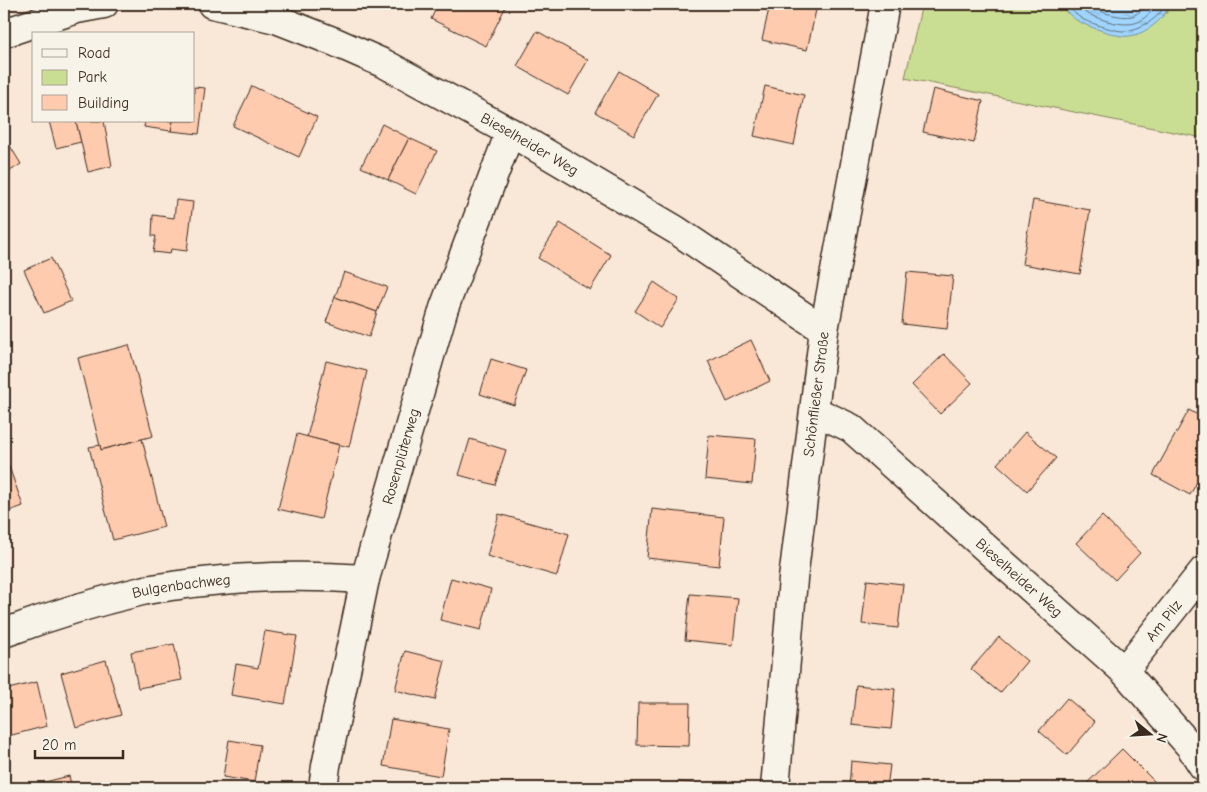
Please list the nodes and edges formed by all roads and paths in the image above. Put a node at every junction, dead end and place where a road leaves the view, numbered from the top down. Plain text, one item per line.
1 (104, 4) edge
2 (212, 4) edge
3 (885, 4) edge
4 (4, 33) edge
5 (510, 132) junction
6 (824, 330) junction
7 (815, 411) junction
8 (1203, 571) edge
9 (365, 579) junction
10 (4, 633) edge
11 (1124, 671) junction
12 (1203, 766) edge
13 (323, 788) edge
14 (775, 788) edge

1 - 4 street
2 - 5 street, Bieselheider Weg
3 - 6 street, Schönfließer Straße
5 - 6 street, Bieselheider Weg
5 - 9 street, Rosenplüterweg
6 - 7 street, Schönfließer Straße
7 - 11 street, Bieselheider Weg
7 - 14 street, Schönfließer Straße
8 - 11 street, Am Pilz
9 - 10 street, Bulgenbachweg
9 - 13 street, Rosenplüterweg
11 - 12 street, Bieselheider Weg

